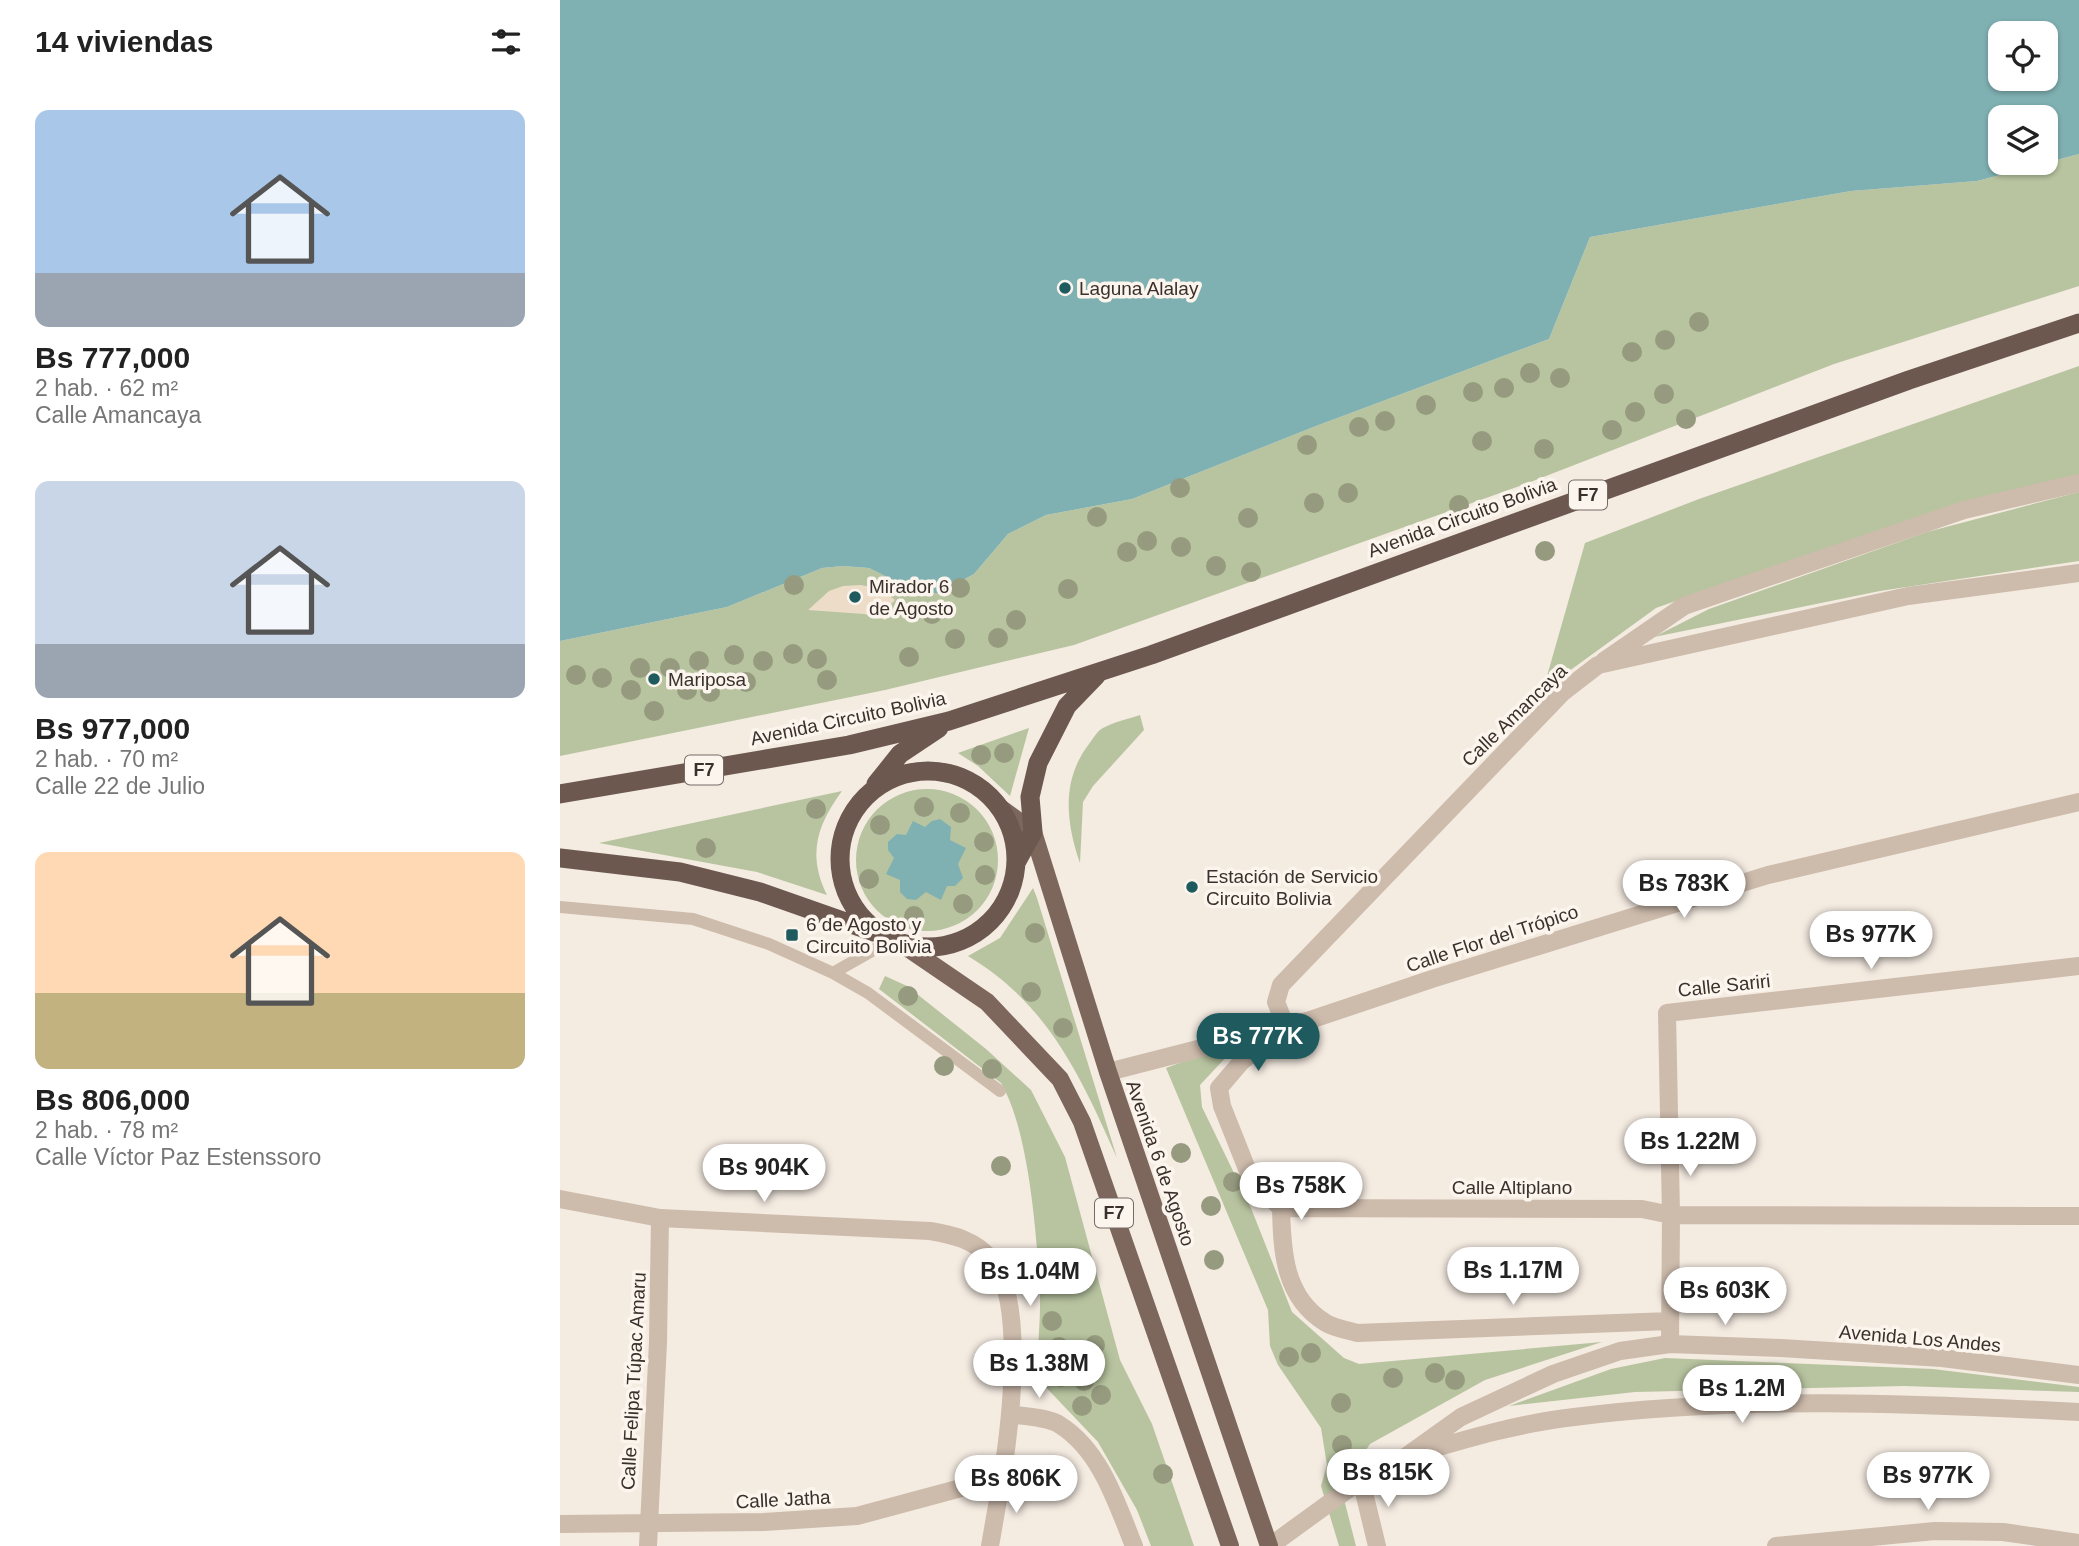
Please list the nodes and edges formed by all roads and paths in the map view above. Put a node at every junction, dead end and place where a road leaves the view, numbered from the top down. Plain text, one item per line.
1 (2079, 323) edge
2 (2079, 483) edge
3 (2079, 573) edge
4 (1598, 666) junction
5 (1099, 673) junction
6 (949, 721) junction
7 (849, 745) junction
8 (900, 754) junction
9 (948, 773) junction
10 (560, 794) edge
11 (866, 796) junction
12 (2079, 802) edge
13 (999, 807) junction
14 (1033, 832) junction
15 (560, 858) edge
16 (1015, 865) junction
17 (560, 907) edge
18 (892, 940) junction
19 (2079, 967) edge
20 (833, 973) junction
21 (1286, 1027) junction
22 (1108, 1072) junction
23 (1000, 1091) dead end
24 (560, 1199) edge
25 (1281, 1208) junction
26 (1671, 1215) junction
27 (2079, 1216) edge
28 (660, 1218) junction
29 (1670, 1321) junction
30 (1670, 1344) junction
31 (2079, 1376) edge
32 (2079, 1412) edge
33 (1011, 1414) junction
34 (1405, 1457) junction
35 (1002, 1477) junction
36 (1361, 1480) junction
37 (560, 1524) edge
38 (648, 1524) junction
39 (2079, 1543) edge
40 (648, 1546) edge
41 (990, 1546) edge
42 (1134, 1546) edge
43 (1230, 1546) edge
44 (1269, 1546) edge
45 (1377, 1546) edge
46 (1776, 1546) edge

1 - 5 highway, Avenida Circuito Bolivia / F7
2 - 4 street
3 - 4 street, Calle Amancaya
4 - 21 street, Calle Amancaya
5 - 6 highway, Avenida Circuito Bolivia / F7
5 - 14 highway, Avenida Circuito Bolivia / F7
6 - 7 highway, Avenida Circuito Bolivia / F7
6 - 8 highway
7 - 8 highway
7 - 10 highway, Avenida Circuito Bolivia / F7
8 - 9 highway
8 - 11 highway
9 - 11 highway, F7
9 - 13 highway, F7
11 - 18 highway, F7
12 - 21 street, Calle Flor del Trópico
13 - 14 main road, F7
13 - 16 highway, F7
14 - 16 highway, F7
14 - 22 main road, Avenida 6 de Agosto / F7
15 - 18 highway, F7
16 - 18 highway, F7
17 - 20 lane
18 - 20 lane
18 - 43 main road, F7
19 - 26 street, Calle Sariri
20 - 23 lane
21 - 22 street
21 - 25 street
22 - 44 main road, Avenida 6 de Agosto / F7
24 - 28 street
25 - 26 street, Calle Altiplano
25 - 29 street
26 - 27 street, Calle Altiplano
26 - 29 street
28 - 33 street
28 - 38 street, Calle Felipa Túpac Amaru
29 - 30 street
30 - 31 street, Avenida Los Andes
30 - 34 street, Avenida Los Andes
32 - 34 street, Avenida Los Andes
33 - 35 street
33 - 42 street
34 - 36 street, Avenida Los Andes
35 - 38 street, Calle Jatha
35 - 41 street
36 - 44 street, Avenida Los Andes
36 - 45 street
37 - 38 street, Calle Jatha
38 - 40 street, Calle Felipa Túpac Amaru
39 - 46 street

